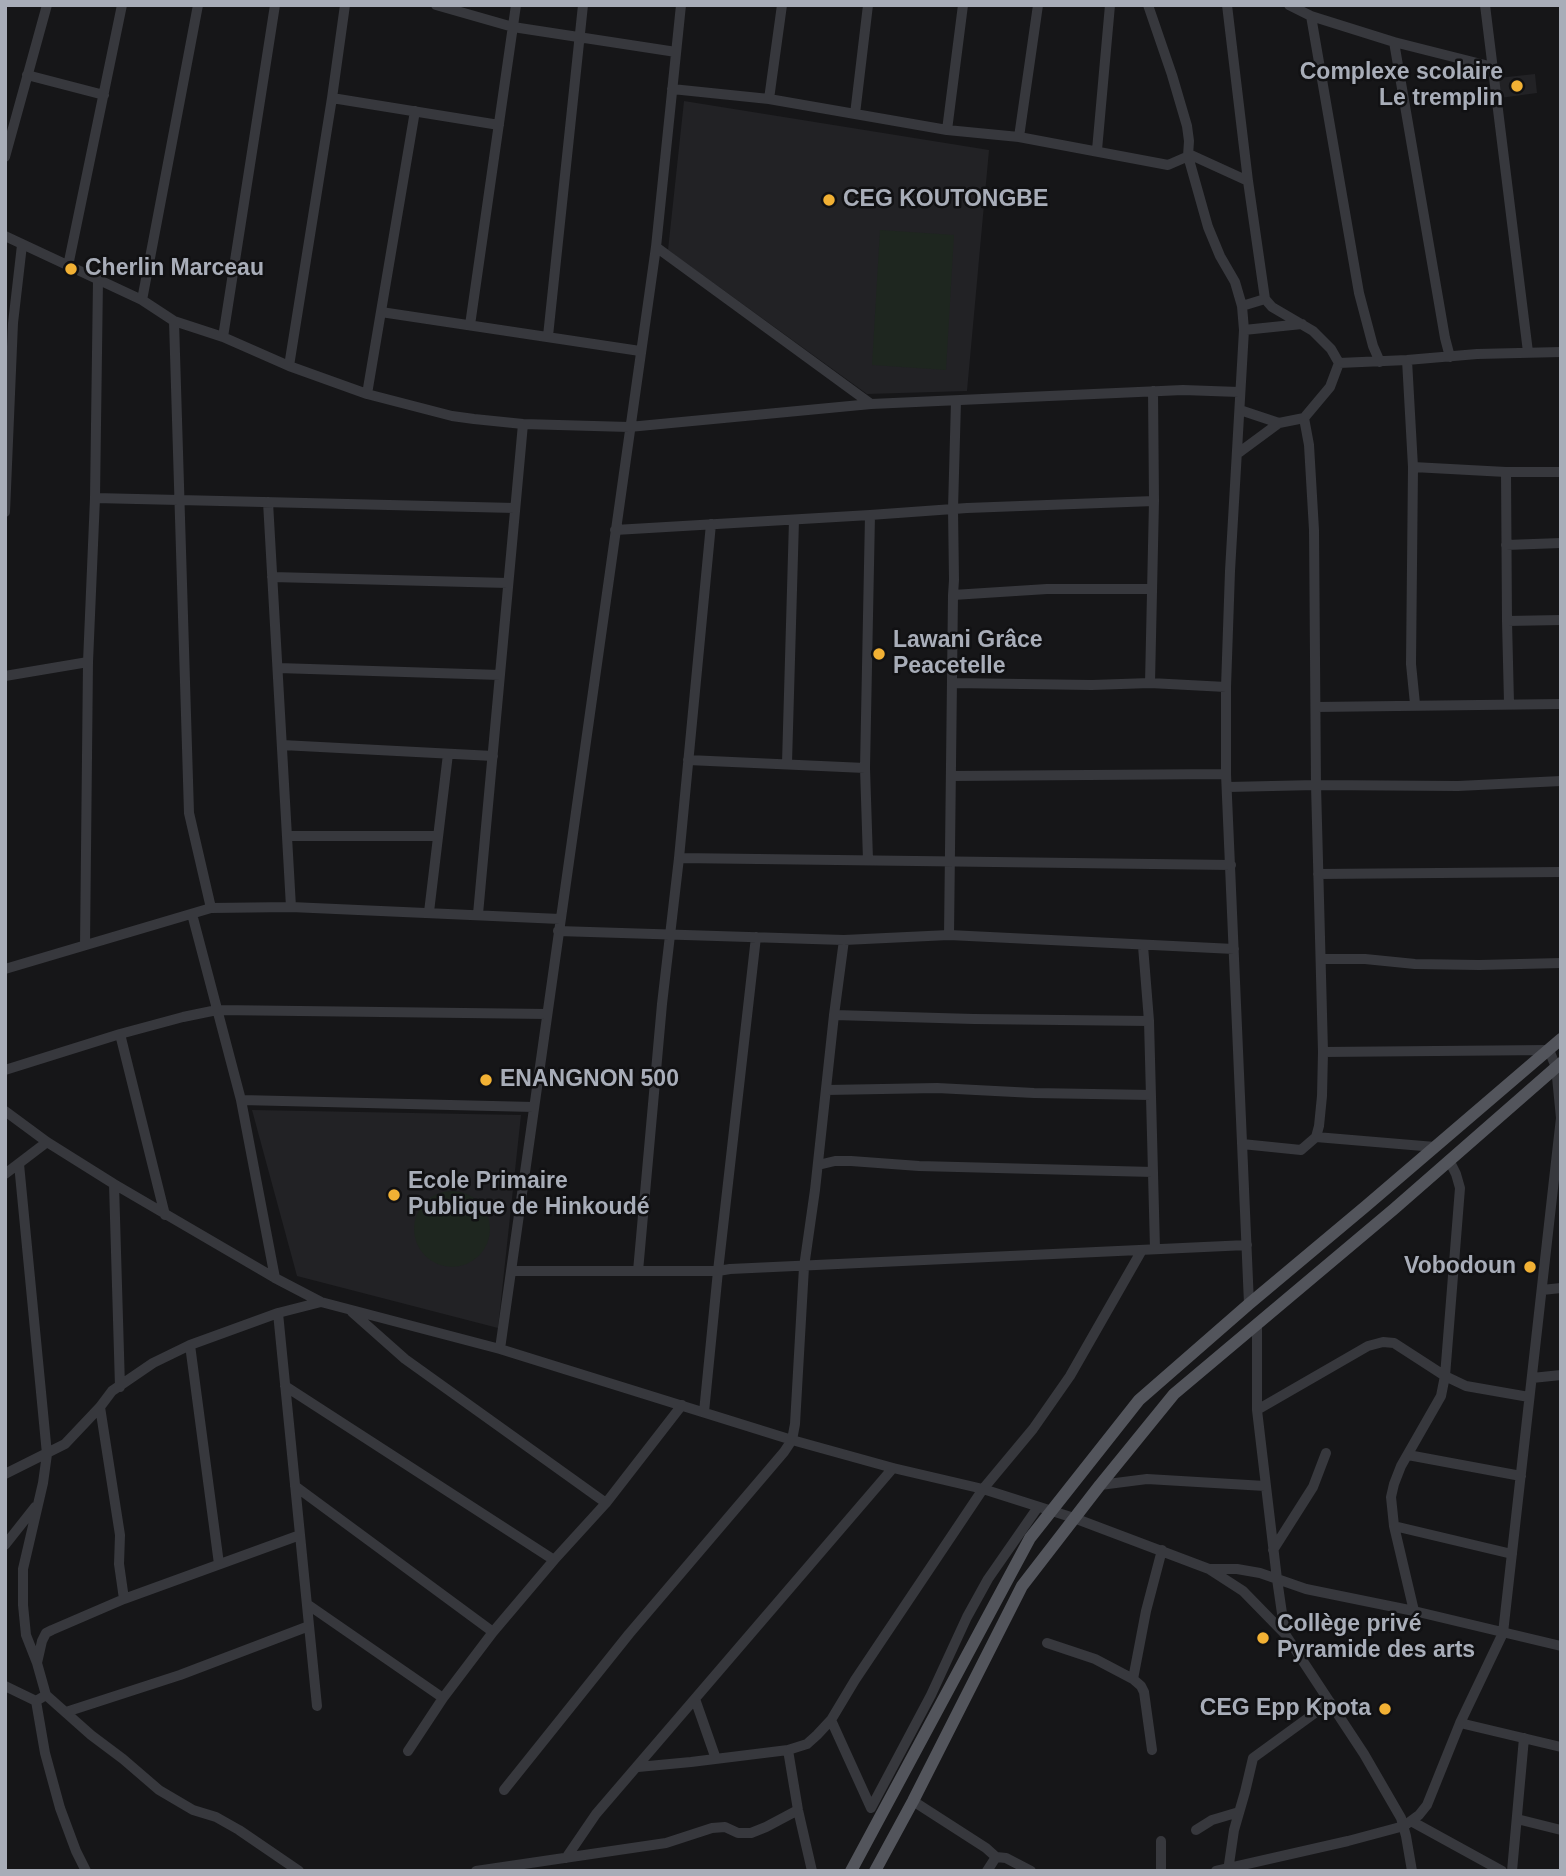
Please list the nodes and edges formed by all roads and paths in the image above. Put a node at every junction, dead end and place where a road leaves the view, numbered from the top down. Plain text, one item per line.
1 (47, 5) edge
2 (122, 5) edge
3 (198, 5) edge
4 (275, 5) edge
5 (345, 5) edge
6 (436, 5) edge
7 (516, 5) edge
8 (583, 5) edge
9 (681, 5) edge
10 (782, 5) edge
11 (868, 5) edge
12 (962, 5) edge
13 (1038, 5) edge
14 (1110, 5) edge
15 (1148, 5) edge
16 (1227, 5) edge
17 (1289, 5) edge
18 (1485, 5) edge
19 (1311, 16) junction
20 (513, 27) junction
21 (579, 37) junction
22 (1394, 41) junction
23 (676, 52) junction
24 (1493, 68) junction
25 (27, 75) junction
26 (672, 89) junction
27 (104, 94) junction
28 (332, 98) junction
29 (769, 99) junction
30 (415, 111) junction
31 (855, 114) junction
32 (499, 125) junction
33 (947, 131) junction
34 (1019, 137) junction
35 (1097, 150) junction
36 (1188, 156) junction
37 (5, 158) edge
38 (1248, 181) junction
39 (5, 236) edge
40 (22, 245) junction
41 (656, 247) junction
42 (68, 266) junction
43 (98, 280) junction
44 (1265, 299) junction
45 (142, 300) junction
46 (1242, 306) junction
47 (381, 312) junction
48 (174, 321) junction
49 (1302, 324) junction
50 (470, 325) junction
51 (1244, 330) junction
52 (548, 336) junction
53 (223, 337) junction
54 (640, 351) junction
55 (1528, 352) junction
56 (1561, 352) edge
57 (1450, 357) junction
58 (1407, 360) junction
59 (1380, 362) junction
60 (1339, 363) junction
61 (289, 366) junction
62 (1153, 391) junction
63 (1239, 392) junction
64 (367, 394) junction
65 (956, 401) junction
66 (871, 404) junction
67 (8, 408) edge
68 (1240, 410) junction
69 (1304, 418) junction
70 (523, 424) junction
71 (1279, 424) junction
72 (629, 427) junction
73 (1237, 454) junction
74 (1413, 467) junction
75 (1506, 472) junction
76 (1561, 472) edge
77 (6, 479) edge
78 (95, 498) junction
79 (180, 500) junction
80 (1154, 501) junction
81 (268, 502) junction
82 (515, 508) junction
83 (953, 509) junction
84 (5, 512) edge
85 (870, 515) junction
86 (794, 520) junction
87 (711, 524) junction
88 (615, 530) junction
89 (1561, 543) edge
90 (1506, 545) junction
91 (272, 577) junction
92 (508, 583) junction
93 (1151, 589) junction
94 (953, 595) junction
95 (1561, 620) edge
96 (1507, 621) junction
97 (88, 662) junction
98 (278, 668) junction
99 (500, 675) junction
100 (5, 676) edge
101 (1150, 682) junction
102 (952, 683) junction
103 (1226, 687) junction
104 (1509, 703) junction
105 (1561, 704) edge
106 (1415, 705) junction
107 (1316, 707) junction
108 (282, 745) junction
109 (448, 754) junction
110 (493, 756) junction
111 (688, 760) junction
112 (786, 763) junction
113 (865, 768) junction
114 (1226, 774) junction
115 (951, 776) junction
116 (1561, 781) edge
117 (1316, 785) junction
118 (1228, 788) junction
119 (287, 836) junction
120 (437, 836) junction
121 (680, 858) junction
122 (868, 860) junction
123 (949, 862) junction
124 (1231, 865) junction
125 (1561, 872) edge
126 (1318, 874) junction
127 (291, 907) junction
128 (211, 908) junction
129 (429, 912) junction
130 (192, 914) junction
131 (478, 914) junction
132 (560, 919) junction
133 (558, 931) junction
134 (669, 934) junction
135 (949, 936) junction
136 (756, 937) junction
137 (844, 940) junction
138 (85, 945) junction
139 (1143, 946) junction
140 (1234, 950) junction
141 (1321, 959) junction
142 (1561, 963) edge
143 (5, 969) edge
144 (217, 1010) junction
145 (547, 1014) junction
146 (834, 1015) junction
147 (1149, 1021) junction
148 (120, 1034) junction
149 (1561, 1039) edge
150 (1549, 1049) junction
151 (1323, 1052) junction
152 (1558, 1065) edge
153 (5, 1070) edge
154 (827, 1090) junction
155 (1151, 1095) junction
156 (241, 1100) junction
157 (534, 1107) junction
158 (5, 1111) edge
159 (1316, 1137) junction
160 (47, 1142) junction
161 (1242, 1144) junction
162 (1435, 1147) junction
163 (1449, 1160) junction
164 (19, 1164) junction
165 (818, 1165) junction
166 (1153, 1172) junction
167 (5, 1174) edge
168 (114, 1184) junction
169 (165, 1215) junction
170 (1247, 1245) junction
171 (1155, 1249) junction
172 (1142, 1250) junction
173 (804, 1267) junction
174 (511, 1271) junction
175 (638, 1271) junction
176 (718, 1271) junction
177 (275, 1278) junction
178 (1561, 1289) edge
179 (1542, 1290) junction
180 (321, 1302) junction
181 (1249, 1304) junction
182 (351, 1310) junction
183 (278, 1313) junction
184 (1256, 1324) junction
185 (190, 1345) junction
186 (500, 1349) junction
187 (1561, 1375) edge
188 (1445, 1376) junction
189 (1532, 1378) junction
190 (285, 1385) junction
191 (120, 1387) junction
192 (1529, 1397) junction
193 (682, 1405) junction
194 (100, 1408) junction
195 (1257, 1410) junction
196 (705, 1412) junction
197 (792, 1440) junction
198 (1326, 1453) dead end
199 (47, 1454) junction
200 (1408, 1455) junction
201 (893, 1468) junction
202 (5, 1474) edge
203 (1521, 1476) junction
204 (1100, 1485) junction
205 (295, 1486) junction
206 (1265, 1486) junction
207 (983, 1489) junction
208 (38, 1503) junction
209 (606, 1503) junction
210 (1038, 1507) junction
211 (1051, 1512) junction
212 (1074, 1518) junction
213 (1394, 1525) junction
214 (300, 1535) junction
215 (5, 1545) edge
216 (1162, 1550) junction
217 (1273, 1550) junction
218 (1512, 1555) junction
219 (554, 1560) junction
220 (219, 1564) junction
221 (1209, 1569) junction
222 (1277, 1579) junction
223 (124, 1599) junction
224 (307, 1604) junction
225 (1414, 1611) junction
226 (309, 1626) junction
227 (493, 1632) junction
228 (1503, 1633) junction
229 (1285, 1634) junction
230 (1046, 1643) dead end
231 (1561, 1646) edge
232 (37, 1663) junction
233 (1133, 1679) junction
234 (5, 1686) edge
235 (46, 1695) junction
236 (443, 1698) junction
237 (695, 1699) junction
238 (36, 1701) junction
239 (1330, 1702) junction
240 (317, 1706) dead end
241 (66, 1712) junction
242 (831, 1720) junction
243 (1460, 1723) junction
244 (1524, 1738) junction
245 (1561, 1747) edge
246 (788, 1750) junction
247 (1152, 1750) dead end
248 (408, 1751) dead end
249 (716, 1759) junction
250 (638, 1767) junction
251 (504, 1790) dead end
252 (914, 1801) junction
253 (798, 1810) junction
254 (1239, 1812) junction
255 (1517, 1819) junction
256 (1408, 1824) junction
257 (1196, 1830) dead end
258 (1561, 1830) edge
259 (1161, 1841) dead end
260 (996, 1857) junction
261 (566, 1858) junction
262 (1228, 1869) edge
263 (86, 1871) edge
264 (299, 1871) edge
265 (476, 1871) edge
266 (812, 1871) edge
267 (851, 1871) edge
268 (875, 1871) edge
269 (987, 1871) edge
270 (1031, 1871) edge
271 (1161, 1871) edge
272 (1216, 1871) edge
273 (1412, 1871) edge
274 (1502, 1871) edge
275 (1512, 1871) edge

1 - 25 street
2 - 27 street
3 - 45 street
4 - 53 street
5 - 28 street
6 - 20 street
7 - 20 street
8 - 21 street
9 - 23 street
10 - 29 street
11 - 31 street
12 - 33 street
13 - 34 street
14 - 35 street
15 - 36 street
16 - 38 street
17 - 19 street
18 - 24 street
19 - 22 street
19 - 59 street
20 - 21 street
20 - 32 street
21 - 23 street
21 - 52 street
22 - 24 street
22 - 57 street
23 - 26 street
24 - 55 street
25 - 27 street
25 - 37 street
26 - 29 street
26 - 41 street
27 - 42 street
28 - 30 street
28 - 61 street
29 - 31 street
30 - 32 street
30 - 47 street
31 - 33 street
32 - 50 street
33 - 34 street
34 - 35 street
35 - 36 street
36 - 38 street
36 - 46 street
38 - 44 street
39 - 40 street
40 - 42 street
40 - 67 street
41 - 54 street
41 - 66 street
42 - 43 street
43 - 45 street
43 - 78 street
44 - 46 street
44 - 49 street
45 - 48 street
46 - 51 street
47 - 50 street
47 - 64 street
48 - 53 street
48 - 79 street
49 - 51 street
49 - 60 street
50 - 52 street
51 - 63 street
52 - 54 street
53 - 61 street
54 - 72 street
55 - 56 street
55 - 57 street
57 - 58 street
58 - 59 street
58 - 74 street
59 - 60 street
60 - 69 street
61 - 64 street
62 - 63 street
62 - 65 street
62 - 80 street
63 - 68 street
64 - 70 street
65 - 66 street
65 - 83 street
66 - 72 street
67 - 77 street
68 - 71 street
68 - 73 street
69 - 71 street
69 - 107 street
70 - 72 street
70 - 82 street
71 - 73 street
72 - 88 street
73 - 103 street
74 - 75 street
74 - 106 street
75 - 76 street
75 - 90 street
77 - 84 street
78 - 79 street
78 - 97 street
79 - 81 street
79 - 128 street
80 - 83 street
80 - 93 street
81 - 82 street
81 - 91 street
82 - 92 street
83 - 85 street
83 - 94 street
85 - 86 street
85 - 113 street
86 - 87 street
86 - 112 street
87 - 88 street
87 - 111 street
88 - 132 street
89 - 90 street
90 - 96 street
91 - 92 street
91 - 98 street
92 - 99 street
93 - 94 street
93 - 101 street
94 - 102 street
95 - 96 street
96 - 104 street
97 - 100 street
97 - 138 street
98 - 99 street
98 - 108 street
99 - 110 street
101 - 102 street
101 - 103 street
102 - 115 street
103 - 114 street
104 - 105 street
104 - 106 street
106 - 107 street
107 - 117 street
108 - 109 street
108 - 119 street
109 - 110 street
109 - 120 street
110 - 131 street
111 - 112 street
111 - 121 street
112 - 113 street
113 - 122 street
114 - 115 street
114 - 118 street
115 - 123 street
116 - 117 street
117 - 118 street
117 - 126 street
118 - 124 street
119 - 120 street
119 - 127 street
120 - 129 street
121 - 122 street
121 - 134 street
122 - 123 street
123 - 124 street
123 - 135 street
124 - 140 street
125 - 126 street
126 - 141 street
127 - 128 street
127 - 129 street
128 - 130 street
129 - 131 street
130 - 138 street
130 - 144 street
131 - 132 street
132 - 133 street
133 - 134 street
133 - 145 street
134 - 136 street
134 - 175 street
135 - 137 street
135 - 139 street
136 - 137 street
136 - 176 street
137 - 146 street
138 - 143 street
139 - 140 street
139 - 147 street
140 - 161 street
141 - 142 street
141 - 151 street
144 - 145 street
144 - 148 street
144 - 156 street
145 - 157 street
146 - 147 street
146 - 154 street
147 - 155 street
148 - 153 street
148 - 169 street
149 - 150 main road
150 - 151 street
150 - 152 street
150 - 162 main road
151 - 159 street
152 - 163 main road
152 - 179 street
154 - 155 street
154 - 165 street
155 - 166 street
156 - 157 street
156 - 177 street
157 - 174 street
158 - 160 street
159 - 161 street
159 - 162 street
160 - 164 street
160 - 168 street
161 - 170 street
162 - 181 main road
163 - 184 main road
163 - 188 street
164 - 167 street
164 - 199 street
165 - 166 street
165 - 173 street
166 - 171 street
168 - 169 street
168 - 191 street
169 - 177 street
170 - 171 street
170 - 181 street
171 - 172 street
172 - 173 street
172 - 207 street
173 - 176 street
173 - 197 street
174 - 175 street
174 - 186 street
175 - 176 street
176 - 196 street
177 - 180 street
178 - 179 street
179 - 189 street
180 - 182 street
180 - 183 street
181 - 211 main road
182 - 186 street
182 - 209 street
183 - 185 street
183 - 190 street
184 - 195 street
184 - 204 main road
185 - 191 street
185 - 220 street
186 - 193 street
187 - 189 street
188 - 192 street
188 - 195 street
188 - 200 street
189 - 192 street
190 - 205 street
190 - 219 street
191 - 194 street
192 - 203 street
193 - 196 street
193 - 209 street
194 - 199 street
194 - 223 street
195 - 206 street
196 - 197 street
197 - 201 street
197 - 251 street
198 - 217 street
199 - 202 street
199 - 208 street
200 - 203 street
200 - 213 street
201 - 207 street
201 - 237 street
203 - 218 street
204 - 206 street
204 - 212 main road
205 - 214 street
205 - 227 street
206 - 217 street
207 - 210 street
207 - 242 street
208 - 215 street
208 - 232 street
209 - 219 street
210 - 211 street
210 - 242 street
211 - 212 street
211 - 267 main road
212 - 216 street
212 - 252 main road
213 - 218 street
213 - 225 street
214 - 220 street
214 - 224 street
216 - 221 street
216 - 233 street
217 - 222 street
218 - 228 street
219 - 227 street
220 - 223 street
221 - 222 street
221 - 229 street
222 - 225 street
222 - 229 street
223 - 232 street
224 - 226 street
224 - 236 street
225 - 228 street
226 - 240 street
226 - 241 street
227 - 236 street
228 - 231 street
228 - 243 street
229 - 239 street
230 - 233 street
232 - 235 street
233 - 247 street
234 - 238 street
235 - 238 street
235 - 241 street
236 - 248 street
237 - 249 street
237 - 250 street
238 - 263 street
239 - 254 street
239 - 256 street
241 - 264 street
242 - 246 street
243 - 244 street
243 - 256 street
244 - 245 street
244 - 255 street
246 - 249 street
246 - 253 street
249 - 250 street
250 - 261 street
252 - 260 street
252 - 268 main road
253 - 261 street
253 - 266 street
254 - 257 street
254 - 262 street
255 - 258 street
255 - 275 street
256 - 262 street
256 - 273 street
256 - 274 street
259 - 271 street
260 - 269 street
260 - 270 street
261 - 265 street
262 - 272 street

